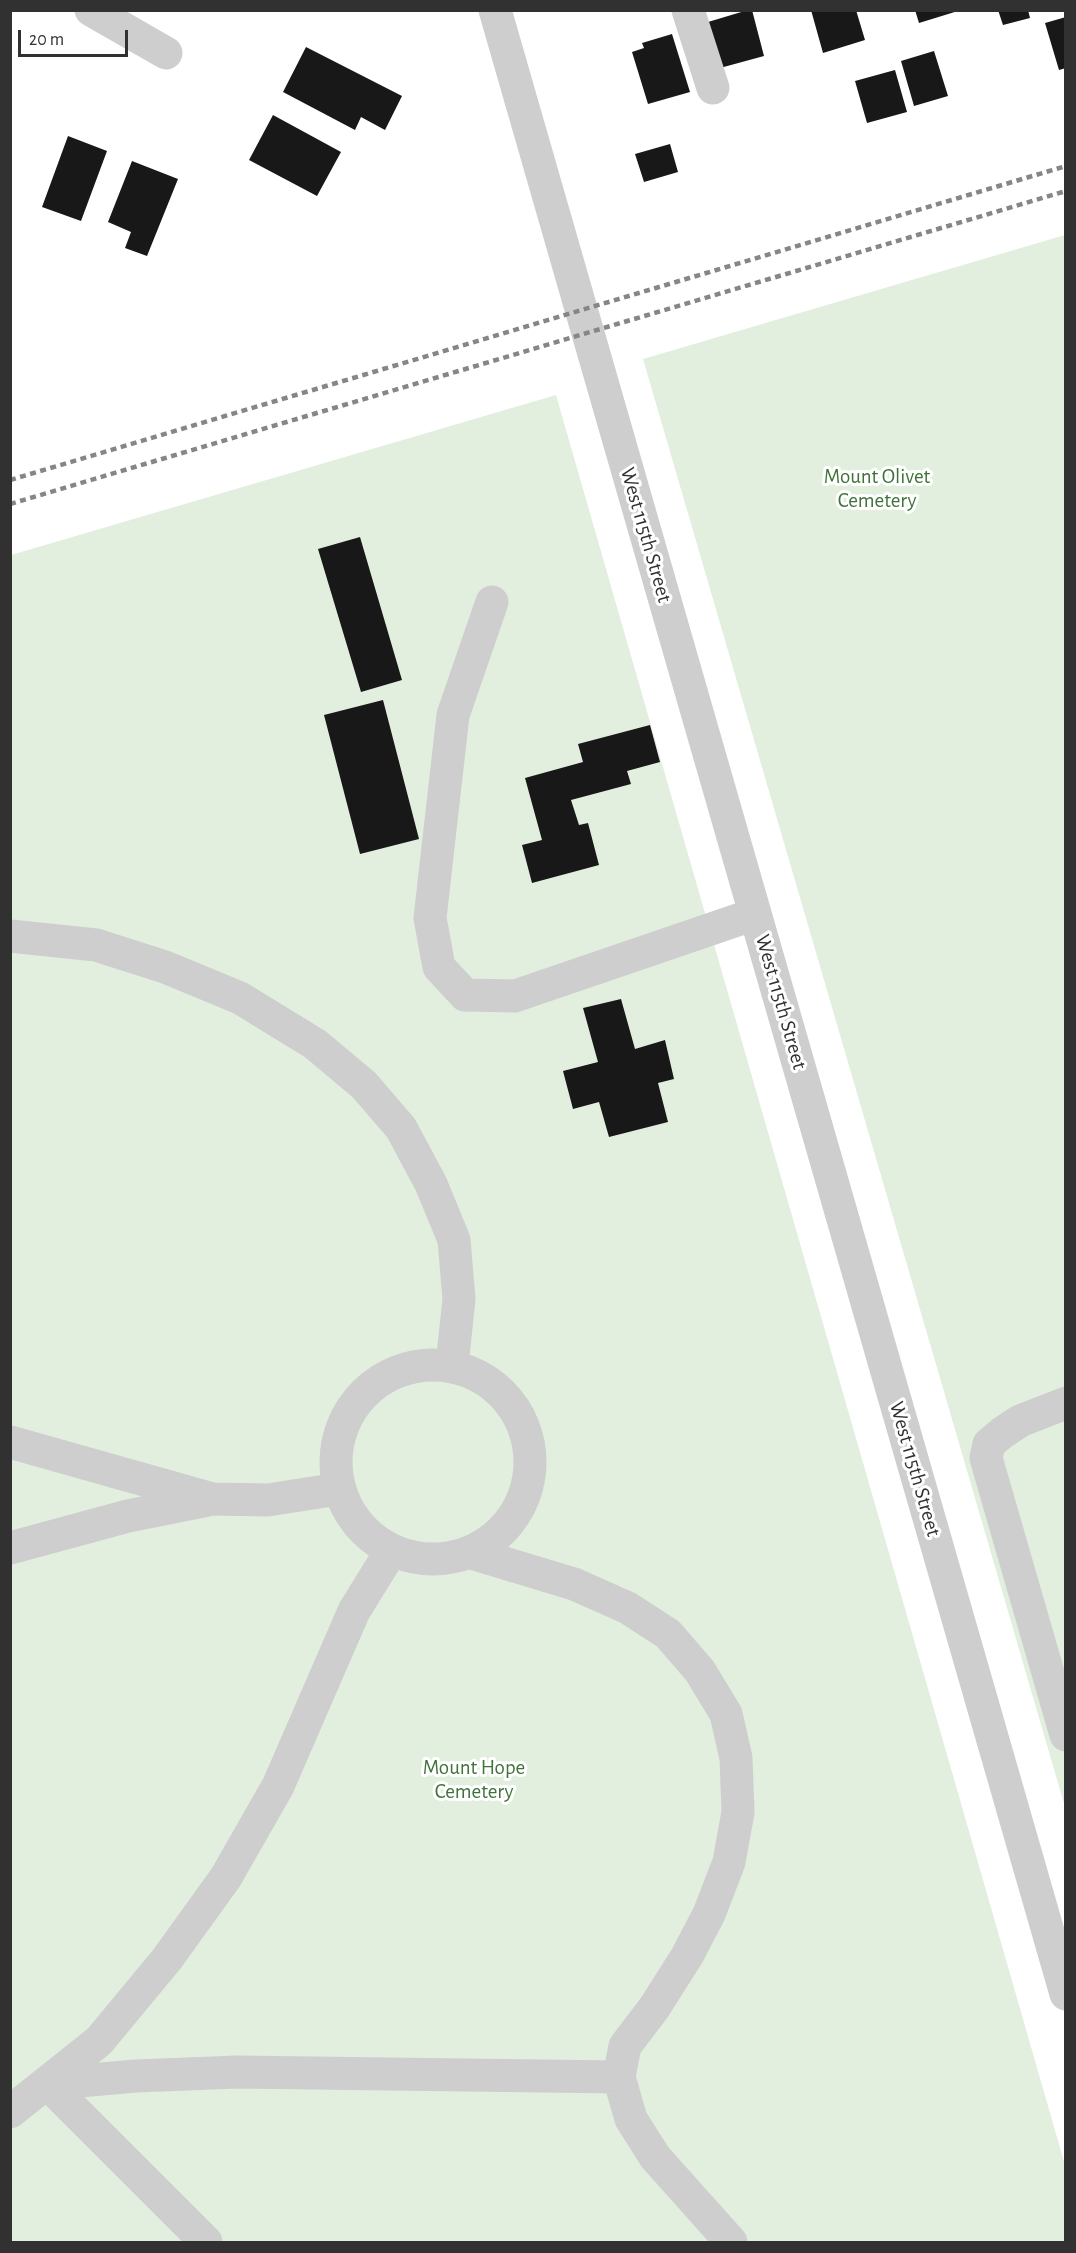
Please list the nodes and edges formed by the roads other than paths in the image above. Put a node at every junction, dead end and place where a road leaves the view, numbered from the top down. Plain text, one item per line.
1 (91, 10) edge
2 (495, 10) edge
3 (688, 10) edge
4 (166, 53) dead end
5 (713, 88) dead end
6 (492, 602) dead end
7 (755, 914) junction
8 (10, 936) edge
9 (452, 1365) junction
10 (1065, 1403) edge
11 (10, 1442) edge
12 (338, 1489) junction
13 (212, 1499) junction
14 (10, 1548) edge
15 (391, 1551) junction
16 (471, 1553) junction
17 (1065, 1734) edge
18 (1065, 1994) edge
19 (619, 2077) junction
20 (10, 2083) edge
21 (48, 2084) junction
22 (10, 2112) edge
23 (207, 2242) edge
24 (731, 2242) edge

1 - 4 street
2 - 7 street, West 115th Street
3 - 5 street
6 - 7 street
7 - 18 street, West 115th Street
8 - 9 street
9 - 12 street
9 - 16 street
10 - 17 street
11 - 13 street
12 - 13 street
12 - 15 street
13 - 14 street
15 - 16 street
15 - 21 street
16 - 19 street
19 - 21 street
19 - 24 street
20 - 21 street
21 - 22 street
21 - 23 street

